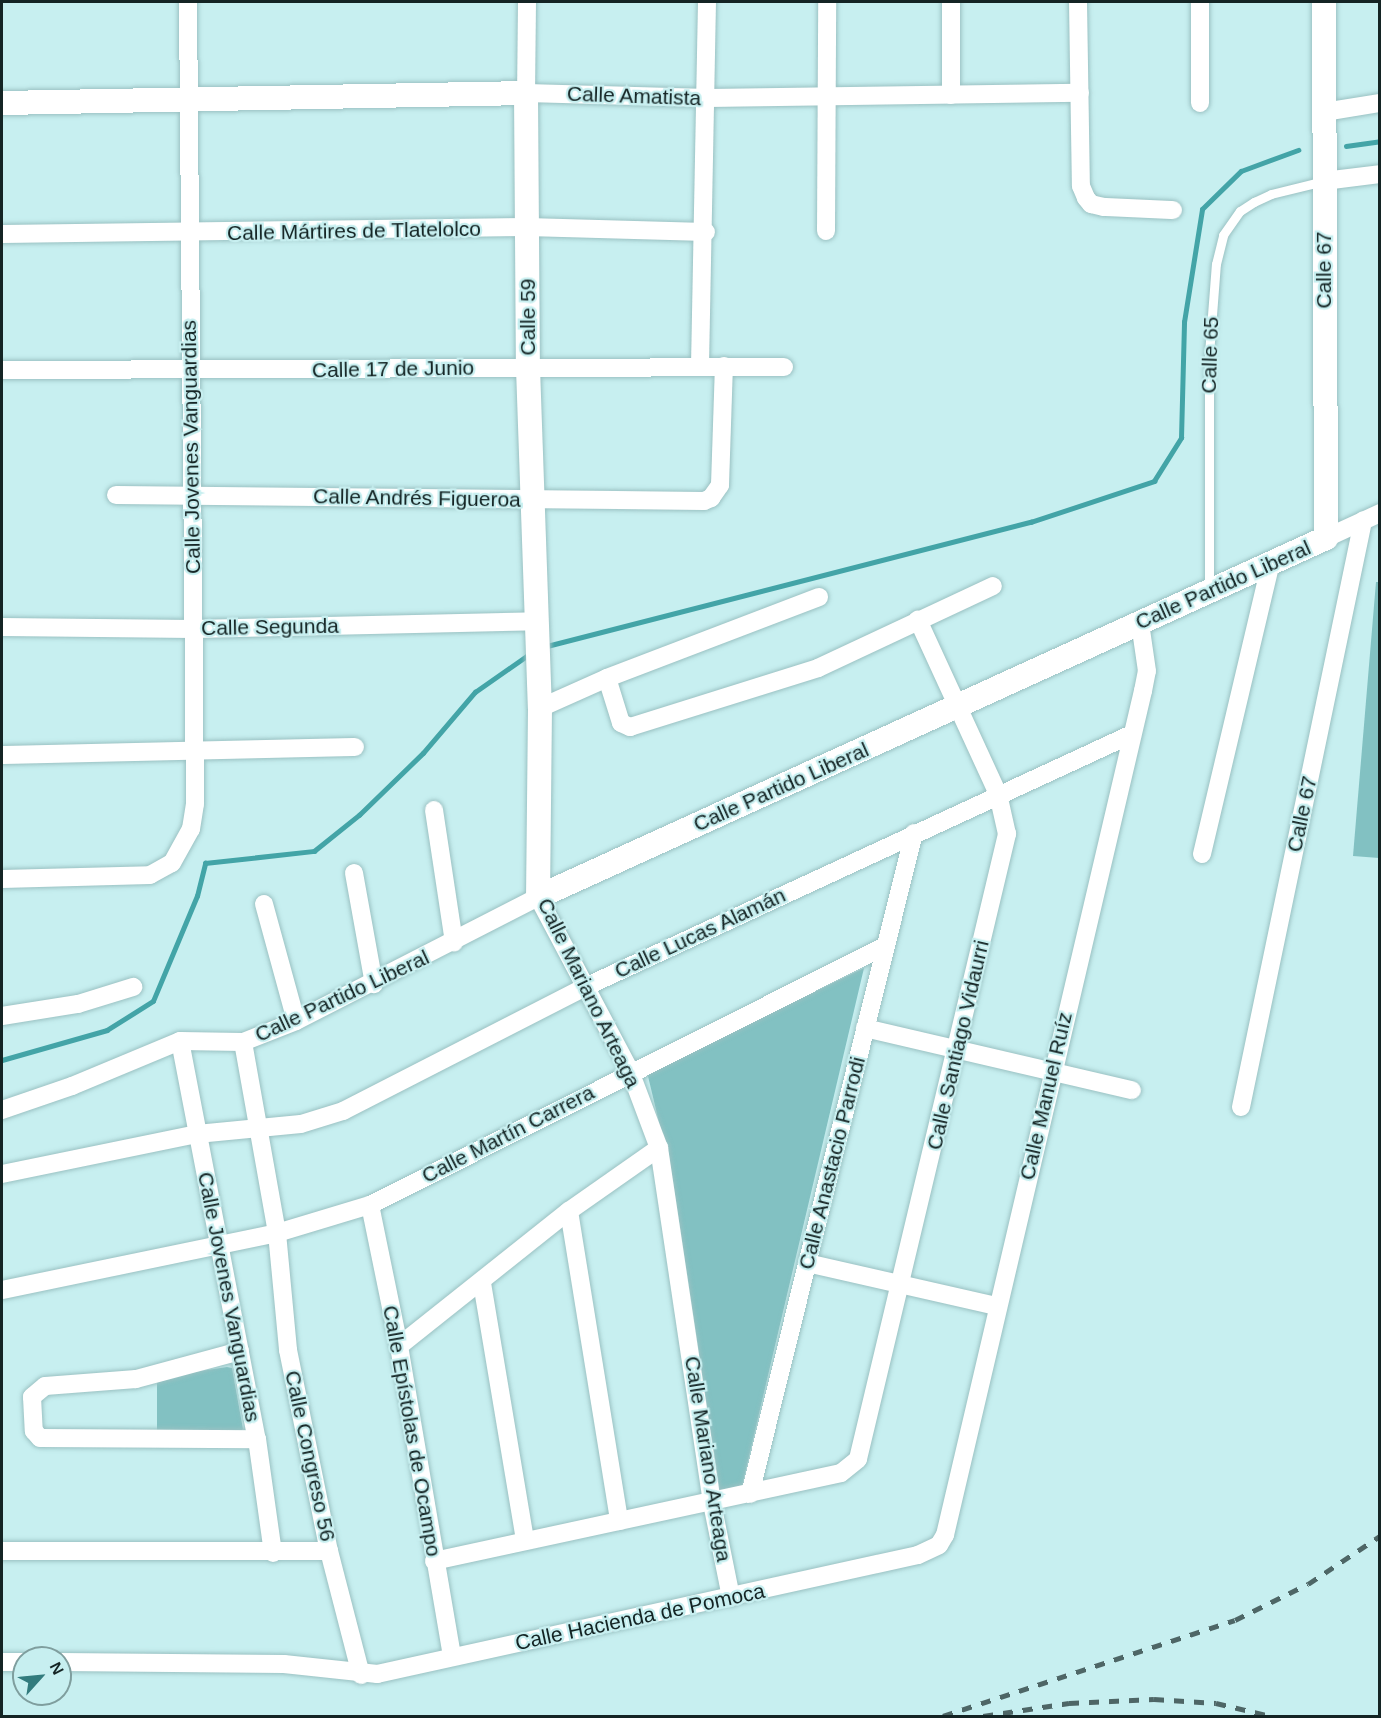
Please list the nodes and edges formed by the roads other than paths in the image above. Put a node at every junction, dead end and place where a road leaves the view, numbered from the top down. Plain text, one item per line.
1 (188, 2) edge
2 (527, 2) edge
3 (707, 2) edge
4 (827, 2) edge
5 (951, 2) edge
6 (1078, 2) edge
7 (1200, 2) edge
8 (1323, 2) edge
9 (526, 93) junction
10 (1080, 93) junction
11 (951, 95) junction
12 (827, 97) junction
13 (708, 98) junction
14 (188, 102) junction
15 (2, 103) edge
16 (1200, 103) dead end
17 (1380, 103) edge
18 (1324, 112) junction
19 (1380, 174) edge
20 (1324, 182) junction
21 (1173, 210) dead end
22 (527, 227) junction
23 (826, 231) dead end
24 (706, 232) junction
25 (2, 234) edge
26 (188, 234) junction
27 (700, 366) junction
28 (724, 366) junction
29 (784, 367) dead end
30 (528, 368) junction
31 (2, 370) edge
32 (190, 372) junction
33 (116, 495) dead end
34 (191, 495) junction
35 (533, 499) junction
36 (1380, 513) edge
37 (1363, 521) junction
38 (1326, 538) junction
39 (1270, 566) junction
40 (993, 586) dead end
41 (1209, 595) junction
42 (819, 597) dead end
43 (918, 620) junction
44 (1140, 623) junction
45 (539, 626) junction
46 (2, 627) edge
47 (193, 629) junction
48 (607, 678) junction
49 (960, 706) junction
50 (540, 708) junction
51 (1132, 734) junction
52 (355, 747) dead end
53 (192, 753) junction
54 (2, 755) edge
55 (998, 794) junction
56 (435, 810) dead end
57 (914, 833) junction
58 (1202, 854) dead end
59 (354, 873) dead end
60 (2, 879) edge
61 (538, 897) junction
62 (264, 904) dead end
63 (454, 942) junction
64 (883, 947) junction
65 (374, 984) junction
66 (133, 987) dead end
67 (585, 987) junction
68 (2, 1016) edge
69 (296, 1021) junction
70 (865, 1028) junction
71 (180, 1041) junction
72 (243, 1042) junction
73 (958, 1047) junction
74 (630, 1071) junction
75 (1051, 1071) junction
76 (1132, 1090) dead end
77 (1241, 1107) dead end
78 (2, 1110) edge
79 (258, 1130) junction
80 (197, 1134) junction
81 (658, 1148) junction
82 (2, 1174) edge
83 (370, 1204) junction
84 (569, 1212) junction
85 (277, 1233) junction
86 (220, 1244) junction
87 (807, 1263) junction
88 (482, 1283) junction
89 (901, 1284) junction
90 (2, 1290) edge
91 (996, 1306) junction
92 (399, 1346) junction
93 (240, 1351) junction
94 (257, 1439) junction
95 (750, 1494) junction
96 (712, 1503) junction
97 (619, 1521) junction
98 (525, 1540) junction
99 (2, 1551) edge
100 (329, 1551) junction
101 (273, 1553) junction
102 (918, 1556) joint
103 (434, 1561) junction
104 (730, 1597) junction
105 (452, 1657) junction
106 (72, 1662) edge
107 (361, 1675) junction

1 - 14 street, Calle Jovenes Vanguardias
2 - 9 street, Calle 59
3 - 13 street
4 - 12 street
5 - 11 street
6 - 10 street
7 - 16 street
8 - 18 street, Calle 67
9 - 13 street, Calle Amatista
9 - 14 street, Calle Amatista
9 - 22 street, Calle 59
10 - 11 street, Calle Amatista
10 - 21 street
11 - 12 street, Calle Amatista
12 - 13 street, Calle Amatista
12 - 23 street
13 - 24 street
14 - 15 street, Calle Amatista
14 - 26 street, Calle Jovenes Vanguardias
17 - 18 street
18 - 20 street, Calle 67
19 - 20 street
20 - 38 street, Calle 67
20 - 41 lane, Calle 65
22 - 24 street, Calle Mártires de Tlatelolco
22 - 26 street, Calle Mártires de Tlatelolco
22 - 30 street, Calle 59
24 - 27 street
25 - 26 street, Calle Mártires de Tlatelolco
26 - 32 street, Calle Jovenes Vanguardias
27 - 28 street, Calle 17 de Junio
27 - 30 street, Calle 17 de Junio
28 - 29 street, Calle 17 de Junio
28 - 35 street, Calle Andrés Figueroa
30 - 32 street, Calle 17 de Junio
30 - 35 street, Calle 59
31 - 32 street, Calle 17 de Junio
32 - 34 street, Calle Jovenes Vanguardias
33 - 34 street, Calle Andrés Figueroa
34 - 35 street, Calle Andrés Figueroa
34 - 47 street, Calle Jovenes Vanguardias
35 - 45 street, Calle 59
36 - 37 street, Calle Partido Liberal
37 - 38 street, Calle Partido Liberal
37 - 77 street, Calle 67
38 - 39 street, Calle Partido Liberal
39 - 41 street, Calle Partido Liberal
39 - 58 street
40 - 43 street
41 - 44 street, Calle Partido Liberal
42 - 48 street
43 - 48 street
43 - 49 street, Calle Santiago Vidaurri
44 - 49 street, Calle Partido Liberal
44 - 51 street, Calle Manuel Ruíz
45 - 47 street, Calle Segunda
45 - 50 street, Calle Mariano Arteaga
46 - 47 street, Calle Segunda
47 - 53 street, Calle Jovenes Vanguardias
48 - 50 street
49 - 55 street, Calle Santiago Vidaurri
49 - 61 street, Calle Partido Liberal
50 - 61 street, Calle Mariano Arteaga
51 - 55 street, Calle Lucas Alamán
51 - 75 street, Calle Manuel Ruíz
52 - 53 street
53 - 54 street
53 - 60 street, Calle Jovenes Vanguardias
55 - 57 street, Calle Lucas Alamán
55 - 73 street, Calle Santiago Vidaurri
56 - 63 street
57 - 64 street, Calle Anastacio Parrodi
57 - 67 street, Calle Lucas Alamán
59 - 65 street
61 - 63 street, Calle Partido Liberal
61 - 67 street, Calle Mariano Arteaga
62 - 69 street
63 - 65 street, Calle Partido Liberal
64 - 70 street, Calle Anastacio Parrodi
64 - 74 street, Calle Martín Carrera
65 - 69 street, Calle Partido Liberal
66 - 68 street
67 - 74 street, Calle Mariano Arteaga
67 - 79 street, Calle Lucas Alamán
69 - 72 street, Calle Partido Liberal
70 - 73 street
70 - 87 street, Calle Anastacio Parrodi
71 - 72 street, Calle Partido Liberal
71 - 78 street
71 - 80 street, Calle Jovenes Vanguardias
72 - 79 street, Calle Congreso 56
73 - 75 street
73 - 89 street, Calle Santiago Vidaurri
74 - 81 street, Calle Mariano Arteaga
74 - 83 street, Calle Martín Carrera
75 - 76 street
75 - 91 street, Calle Manuel Ruíz
79 - 80 street, Calle Lucas Alamán
79 - 85 street, Calle Congreso 56
80 - 82 street, Calle Lucas Alamán
80 - 86 street, Calle Jovenes Vanguardias
81 - 84 street
81 - 96 street, Calle Mariano Arteaga
83 - 85 street, Calle Martín Carrera
83 - 92 street, Calle Epístolas de Ocampo
84 - 88 street
84 - 97 street
85 - 86 street, Calle Martín Carrera
85 - 100 street, Calle Congreso 56
86 - 90 street, Calle Martín Carrera
86 - 93 street, Calle Jovenes Vanguardias
87 - 89 street
87 - 95 street, Calle Anastacio Parrodi
88 - 92 street
88 - 98 street
89 - 91 street
89 - 95 street, Calle Santiago Vidaurri
91 - 102 street, Calle Manuel Ruíz
92 - 103 street, Calle Epístolas de Ocampo
93 - 94 street, Calle Jovenes Vanguardias
93 - 94 street
94 - 101 street, Calle Jovenes Vanguardias
95 - 96 street
96 - 97 street
96 - 104 street, Calle Mariano Arteaga
97 - 98 street
98 - 103 street
99 - 101 street
100 - 101 street
100 - 107 street, Calle Congreso 56
102 - 104 street, Calle Hacienda de Pomoca
103 - 105 street, Calle Epístolas de Ocampo
104 - 105 street, Calle Hacienda de Pomoca
105 - 107 street, Calle Hacienda de Pomoca
106 - 107 street, Calle Hacienda de Pomoca

